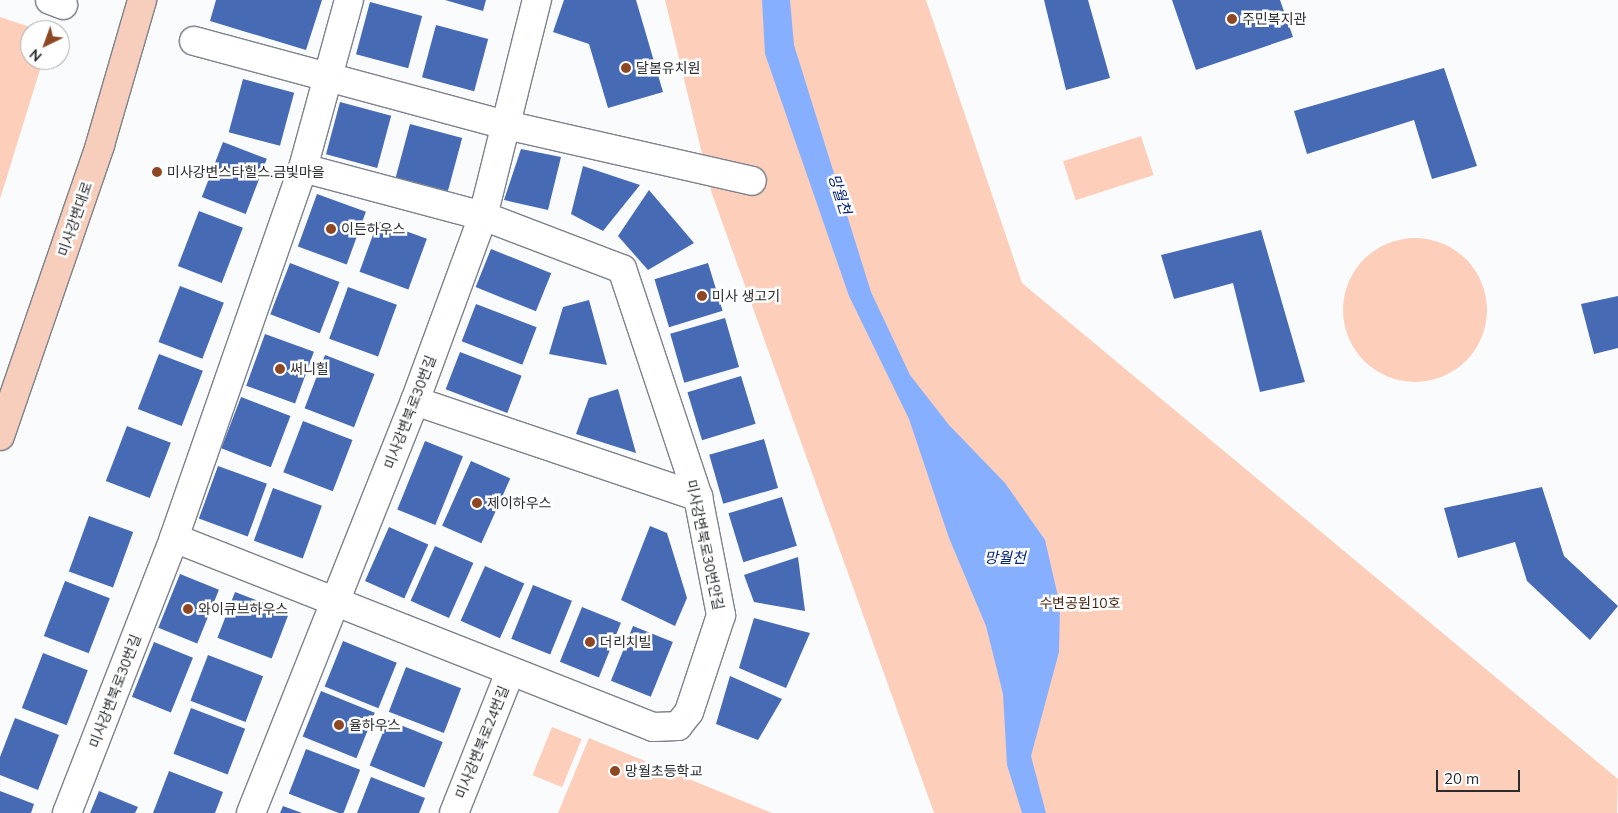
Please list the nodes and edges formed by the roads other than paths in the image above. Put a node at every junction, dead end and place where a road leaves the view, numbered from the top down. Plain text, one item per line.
1 (142, 0) edge
2 (349, 0) edge
3 (537, 0) edge
4 (194, 41) dead end
5 (328, 76) junction
6 (506, 125) junction
7 (303, 168) junction
8 (752, 181) dead end
9 (483, 216) junction
10 (415, 401) junction
11 (0, 436) edge
12 (698, 497) junction
13 (174, 538) junction
14 (334, 603) junction
15 (510, 672) junction
16 (67, 813) edge
17 (251, 813) edge
18 (454, 813) edge

1 - 11 main road, 미사강변대로
2 - 5 street, 미사강변북로30번길
3 - 6 street, 미사강변북로30번길
4 - 5 street
5 - 6 street
5 - 7 street, 미사강변북로30번길
6 - 8 street
6 - 9 street, 미사강변북로30번길
7 - 9 street
7 - 13 street, 미사강변북로30번길
9 - 10 street, 미사강변북로30번길
9 - 12 street, 미사강변북로30번안길
10 - 12 street
10 - 14 street, 미사강변북로30번길
12 - 15 street, 미사강변북로30번안길
13 - 14 street, 미사강변북로30번안길
13 - 16 street, 미사강변북로30번길
14 - 15 street, 미사강변북로30번안길
14 - 17 street, 미사강변북로30번길
15 - 18 street, 미사강변북로24번길

